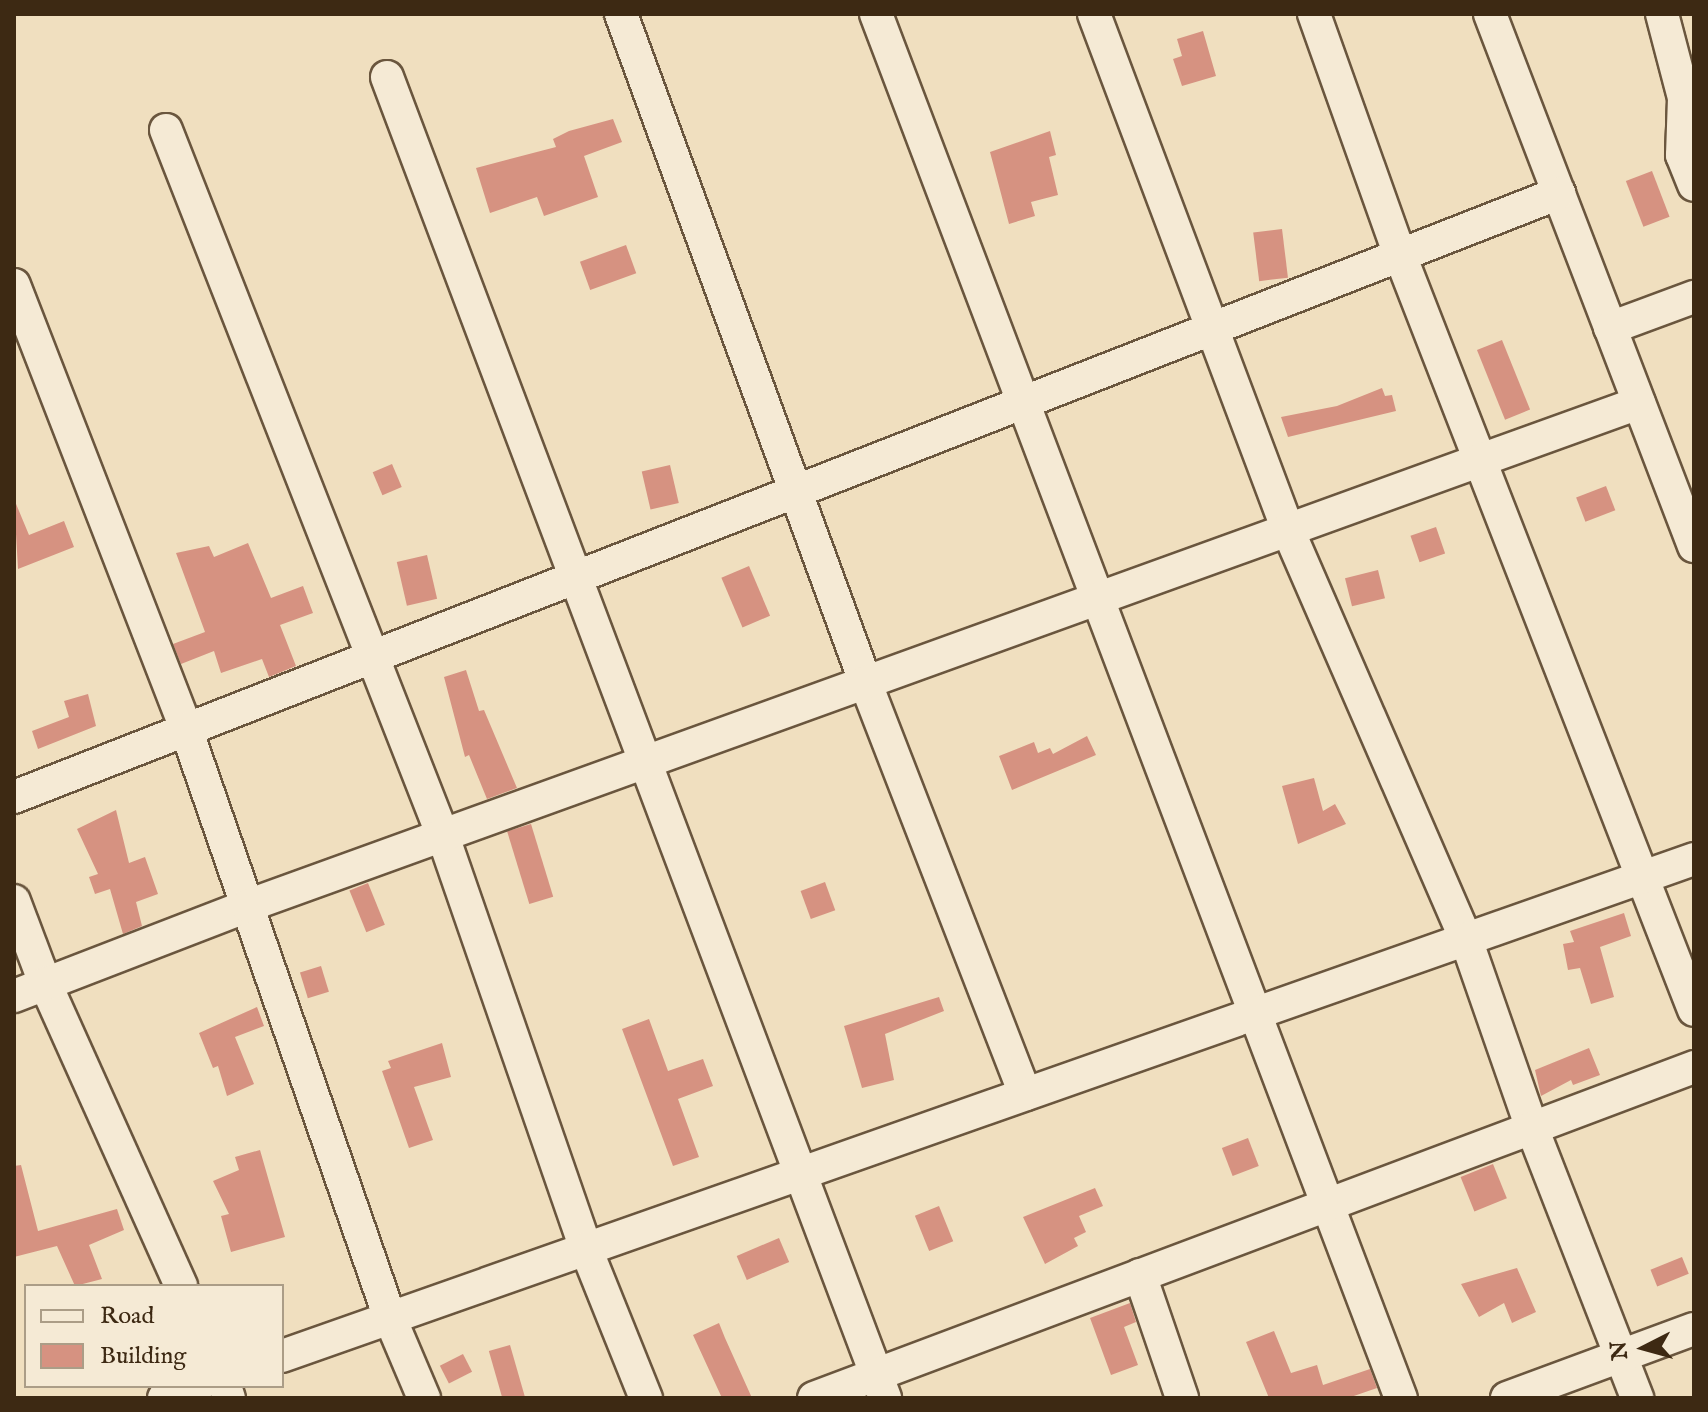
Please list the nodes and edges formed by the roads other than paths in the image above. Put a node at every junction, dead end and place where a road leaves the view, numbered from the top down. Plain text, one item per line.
1 (621, 14) edge
2 (876, 14) edge
3 (1094, 14) edge
4 (1314, 14) edge
5 (1490, 14) edge
6 (1662, 14) edge
7 (387, 77) dead end
8 (166, 130) dead end
9 (1694, 185) edge
10 (1559, 193) junction
11 (1400, 255) junction
12 (14, 285) edge
13 (1694, 297) edge
14 (1214, 327) junction
15 (1610, 328) junction
16 (1023, 402) junction
17 (1639, 403) junction
18 (1481, 460) junction
19 (794, 490) junction
20 (1288, 530) junction
21 (1694, 546) edge
22 (574, 576) junction
23 (1098, 599) junction
24 (374, 655) junction
25 (866, 684) junction
26 (186, 729) junction
27 (645, 764) junction
28 (14, 797) edge
29 (443, 836) junction
30 (1694, 859) edge
31 (1640, 878) junction
32 (14, 901) edge
33 (247, 906) junction
34 (1466, 939) junction
35 (45, 983) junction
36 (14, 996) edge
37 (1694, 1010) edge
38 (1255, 1014) junction
39 (1694, 1067) edge
40 (1025, 1094) junction
41 (1532, 1128) junction
42 (799, 1174) junction
43 (1328, 1205) junction
44 (586, 1249) junction
45 (1140, 1275) junction
46 (180, 1284) edge
47 (390, 1318) junction
48 (1694, 1329) edge
49 (284, 1355) edge
50 (1622, 1356) junction
51 (880, 1386) edge
52 (192, 1388) edge
53 (164, 1398) edge
54 (424, 1398) edge
55 (646, 1398) edge
56 (814, 1398) edge
57 (1182, 1398) edge
58 (1401, 1398) edge
59 (1507, 1398) edge
60 (1637, 1398) edge

1 - 19 street
2 - 16 street
3 - 14 street
4 - 11 street
5 - 10 street
6 - 9 street
7 - 22 street
8 - 24 street
10 - 11 street
10 - 15 street
11 - 14 street
11 - 18 street
12 - 26 street
13 - 15 street
14 - 16 street
14 - 20 street
15 - 17 street
16 - 19 street
16 - 23 street
17 - 18 street
17 - 21 street
18 - 20 street
18 - 31 street
19 - 22 street
19 - 25 street
20 - 23 street
20 - 34 street
22 - 24 street
22 - 27 street
23 - 25 street
23 - 38 street
24 - 26 street
24 - 29 street
25 - 27 street
25 - 40 street
26 - 28 street
26 - 33 street
27 - 29 street
27 - 42 street
29 - 33 street
29 - 44 street
30 - 31 street
31 - 34 street
31 - 37 street
32 - 35 street
33 - 35 street
33 - 47 street
34 - 38 street
34 - 41 street
35 - 36 street
35 - 46 street
38 - 40 street
38 - 43 street
39 - 41 street
40 - 42 street
41 - 43 street
41 - 50 street
42 - 44 street
42 - 51 street
43 - 45 street
43 - 58 street
44 - 47 street
44 - 55 street
45 - 51 street
45 - 57 street
47 - 49 street
47 - 54 street
48 - 50 street
50 - 59 street
50 - 60 street
51 - 56 street
52 - 53 street

